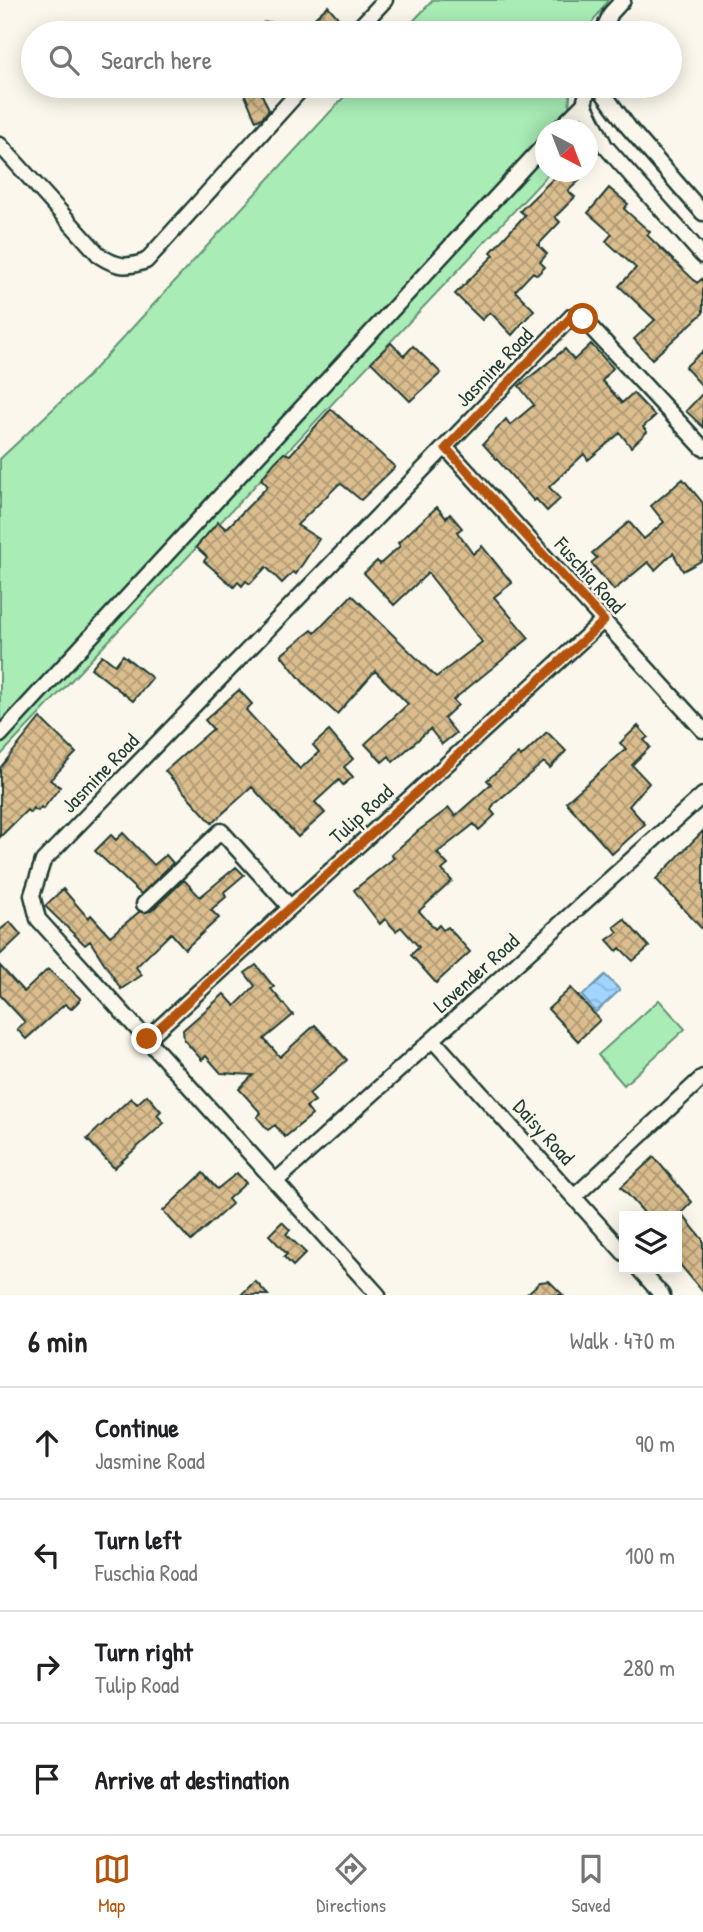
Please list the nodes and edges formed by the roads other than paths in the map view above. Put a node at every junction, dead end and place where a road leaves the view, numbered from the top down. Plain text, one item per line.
1 (385, 0) edge
2 (624, 0) edge
3 (365, 21) edge
4 (607, 21) edge
5 (293, 98) edge
6 (586, 98) edge
7 (607, 98) edge
8 (584, 104) junction
9 (569, 119) edge
10 (0, 145) edge
11 (535, 154) edge
12 (703, 213) edge
13 (703, 256) edge
14 (446, 448) junction
15 (703, 448) edge
16 (604, 621) junction
17 (703, 730) edge
18 (0, 735) edge
19 (703, 795) edge
20 (144, 904) dead end
21 (290, 907) junction
22 (147, 1039) junction
23 (433, 1040) junction
24 (703, 1077) edge
25 (276, 1181) junction
26 (574, 1197) junction
27 (619, 1247) edge
28 (643, 1274) edge
29 (378, 1295) edge
30 (662, 1295) edge

1 - 3 street
2 - 4 street
5 - 10 street
6 - 8 street
7 - 12 street
8 - 9 street
8 - 13 street
11 - 18 street
14 - 15 street, Jasmine Road
14 - 16 street, Fuschia Road
14 - 22 street, Jasmine Road
16 - 17 street, Fuschia Road
16 - 21 street, Tulip Road
19 - 23 street, Lavender Road
20 - 21 street
21 - 22 street, Tulip Road
22 - 25 street, Jasmine Road
23 - 25 street, Lavender Road
23 - 26 street, Daisy Road
24 - 26 street
25 - 29 street, Jasmine Road
26 - 27 street, Daisy Road
28 - 30 street

